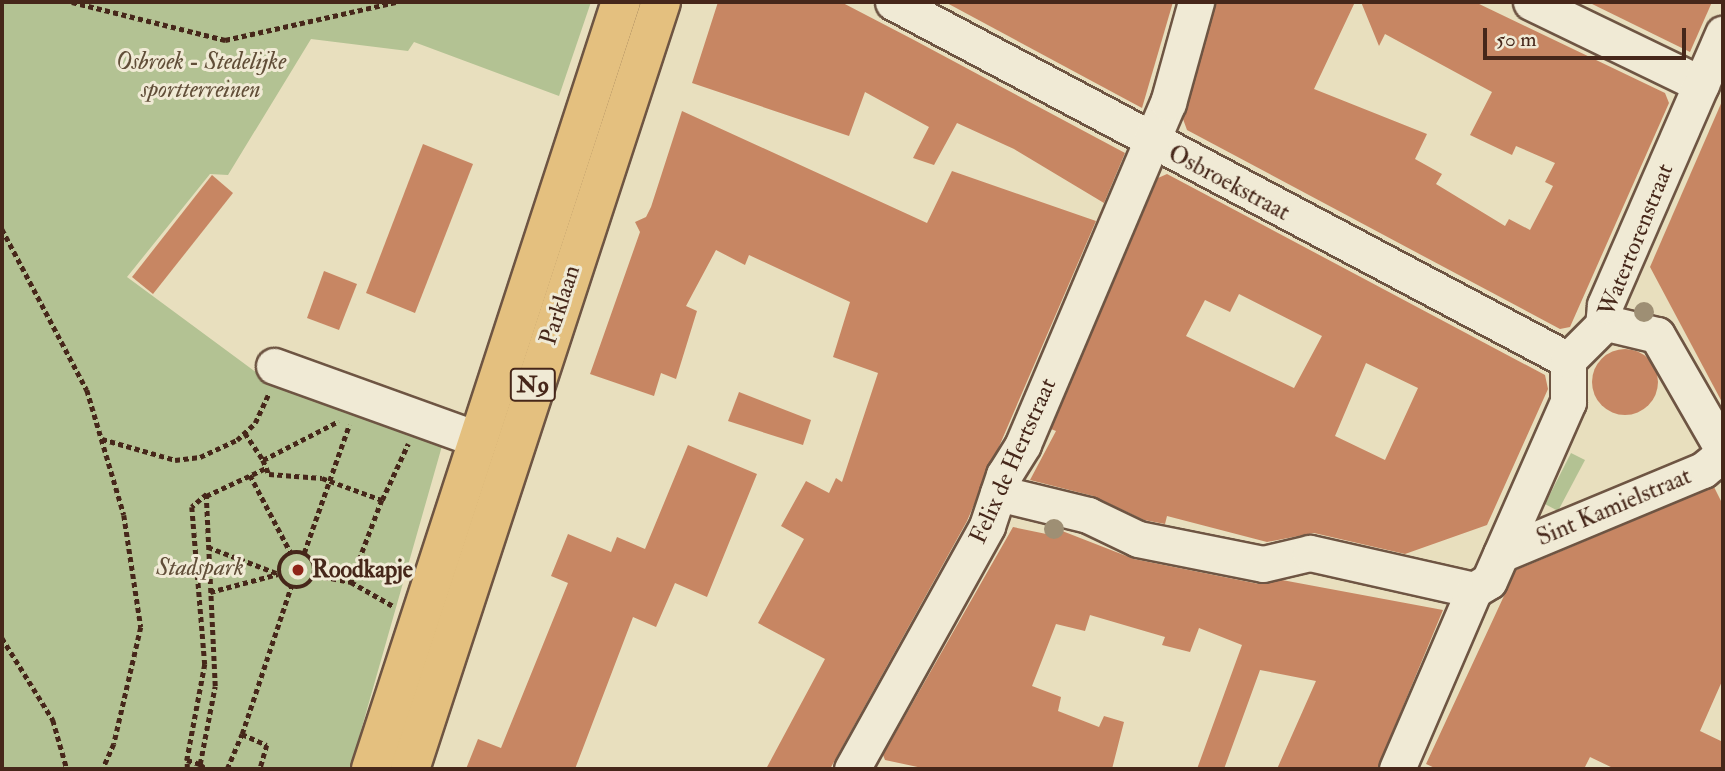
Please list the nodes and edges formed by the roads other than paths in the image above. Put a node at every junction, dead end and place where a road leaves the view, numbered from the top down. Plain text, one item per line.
1 (621, 2) edge
2 (661, 2) edge
3 (893, 2) edge
4 (1196, 2) edge
5 (1531, 2) edge
6 (1723, 34) edge
7 (1701, 84) junction
8 (1151, 142) junction
9 (1615, 325) dead end
10 (1568, 360) junction
11 (275, 366) road end
12 (477, 439) junction
13 (1723, 452) edge
14 (998, 493) junction
15 (1501, 554) junction
16 (1474, 590) junction
17 (371, 769) edge
18 (410, 769) edge
19 (853, 769) edge
20 (1397, 769) edge

1 - 12 main road, Parklaan / N9
2 - 18 main road, Parklaan / N9
3 - 8 street, Osbroekstraat
4 - 8 street, Felix de Hertstraat
5 - 7 street
6 - 7 street, Watertorenstraat
7 - 10 street, Watertorenstraat
8 - 10 street, Osbroekstraat
8 - 14 street, Felix de Hertstraat
9 - 13 street, Watertorenstraat
10 - 15 street
11 - 12 street
12 - 17 main road, Parklaan / N9
13 - 15 street, Sint Kamielstraat
14 - 16 street
14 - 19 street, Felix de Hertstraat
15 - 16 street
16 - 20 street

